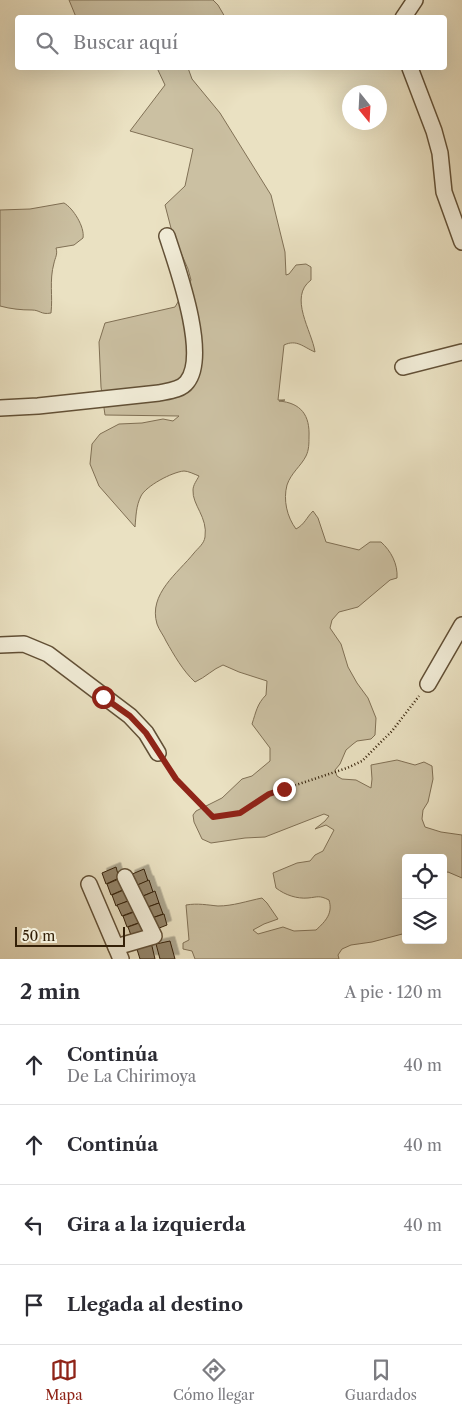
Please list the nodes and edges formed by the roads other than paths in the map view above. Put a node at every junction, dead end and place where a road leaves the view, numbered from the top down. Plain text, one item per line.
1 (415, 0) edge
2 (405, 15) edge
3 (411, 70) edge
4 (167, 236) dead end
5 (462, 242) edge
6 (462, 352) edge
7 (403, 368) dead end
8 (0, 408) edge
9 (462, 625) edge
10 (0, 645) edge
11 (428, 684) road end
12 (158, 753) road end
13 (125, 877) dead end
14 (89, 884) dead end
15 (119, 953) edge

1 - 2 street
3 - 5 street
4 - 8 street
6 - 7 street
9 - 11 street
10 - 12 street
13 - 15 street
14 - 15 street

